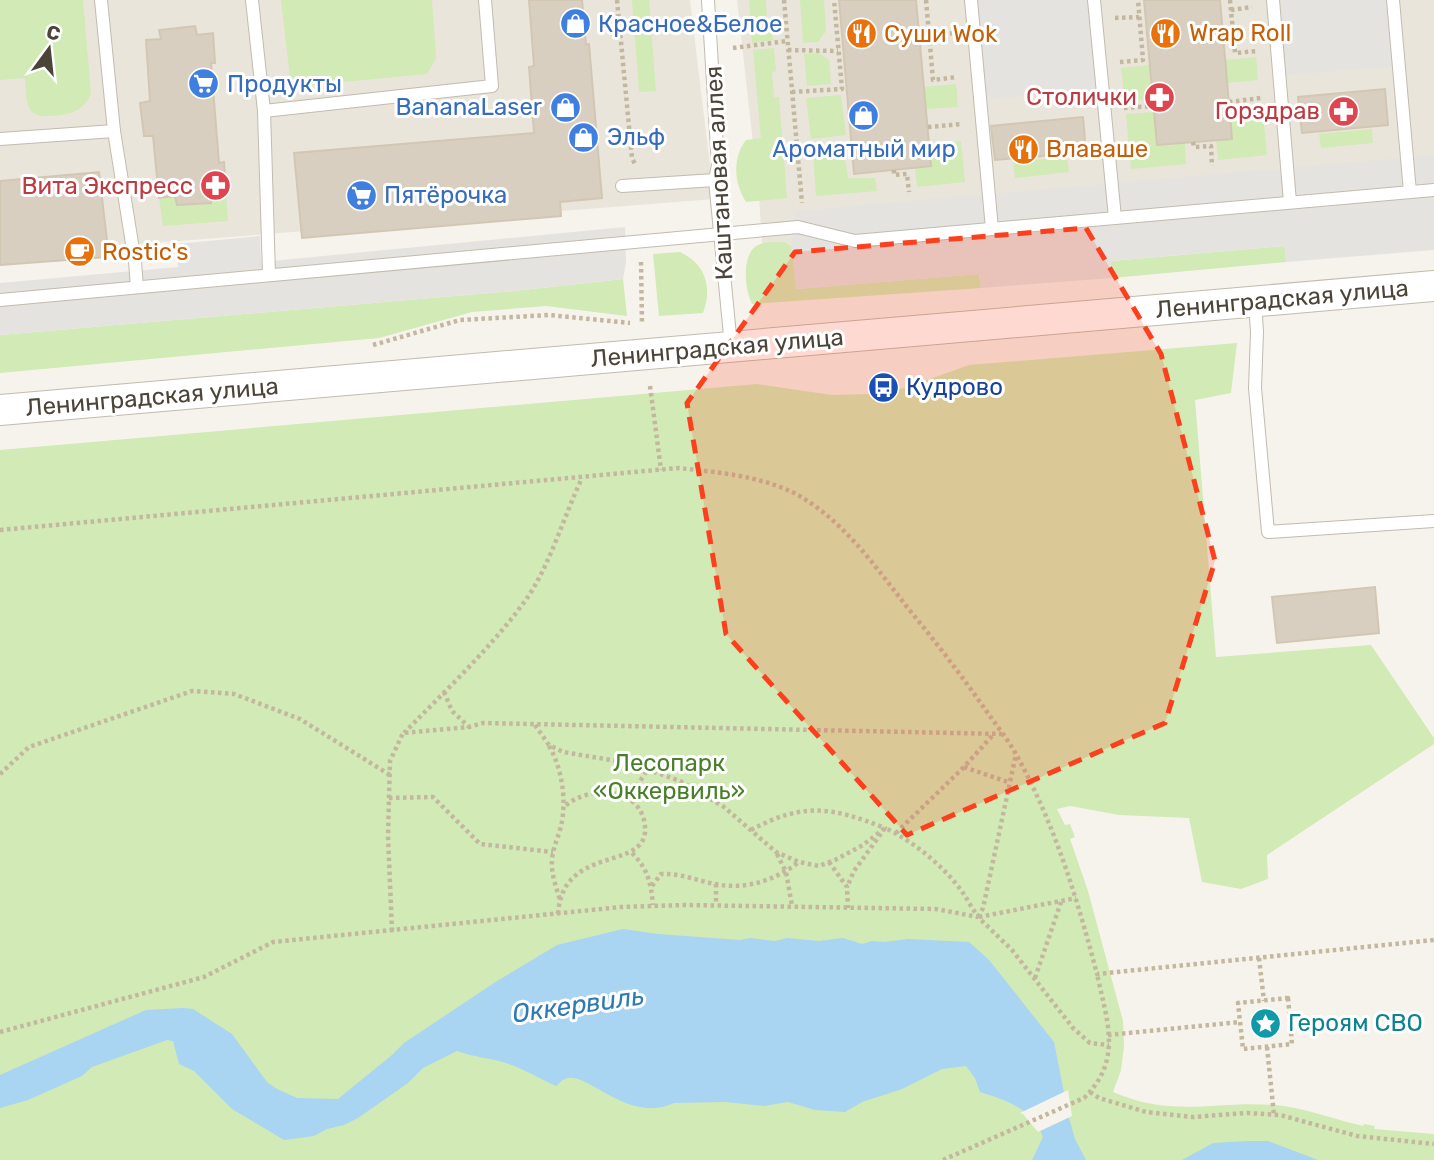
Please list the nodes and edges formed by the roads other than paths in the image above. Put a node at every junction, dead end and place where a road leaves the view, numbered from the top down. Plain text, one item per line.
1 (101, 0) edge
2 (252, 0) edge
3 (485, 0) edge
4 (708, 0) edge
5 (971, 0) edge
6 (1094, 0) edge
7 (1273, 0) edge
8 (1393, 0) edge
9 (264, 111) junction
10 (114, 131) junction
11 (0, 139) edge
12 (715, 180) junction
13 (622, 186) dead end
14 (1434, 190) edge
15 (1410, 192) junction
16 (1290, 202) junction
17 (1115, 218) junction
18 (992, 229) junction
19 (720, 234) junction
20 (269, 274) junction
21 (1434, 286) edge
22 (137, 287) junction
23 (0, 300) edge
24 (1255, 301) junction
25 (732, 347) junction
26 (0, 410) edge
27 (1434, 521) edge

1 - 10 lane
2 - 9 lane
3 - 9 lane
4 - 12 lane, Каштановая аллея
5 - 18 lane
6 - 17 lane
7 - 16 lane
8 - 15 lane
9 - 20 lane
10 - 11 lane
10 - 22 lane
12 - 13 lane
12 - 19 lane, Каштановая аллея
14 - 15 lane
15 - 16 lane
16 - 17 lane
17 - 18 lane
18 - 19 lane
19 - 20 lane
19 - 25 lane, Каштановая аллея
20 - 22 lane
21 - 24 street, Ленинградская улица
22 - 23 lane
24 - 25 street, Ленинградская улица
24 - 27 lane
25 - 26 street, Ленинградская улица

